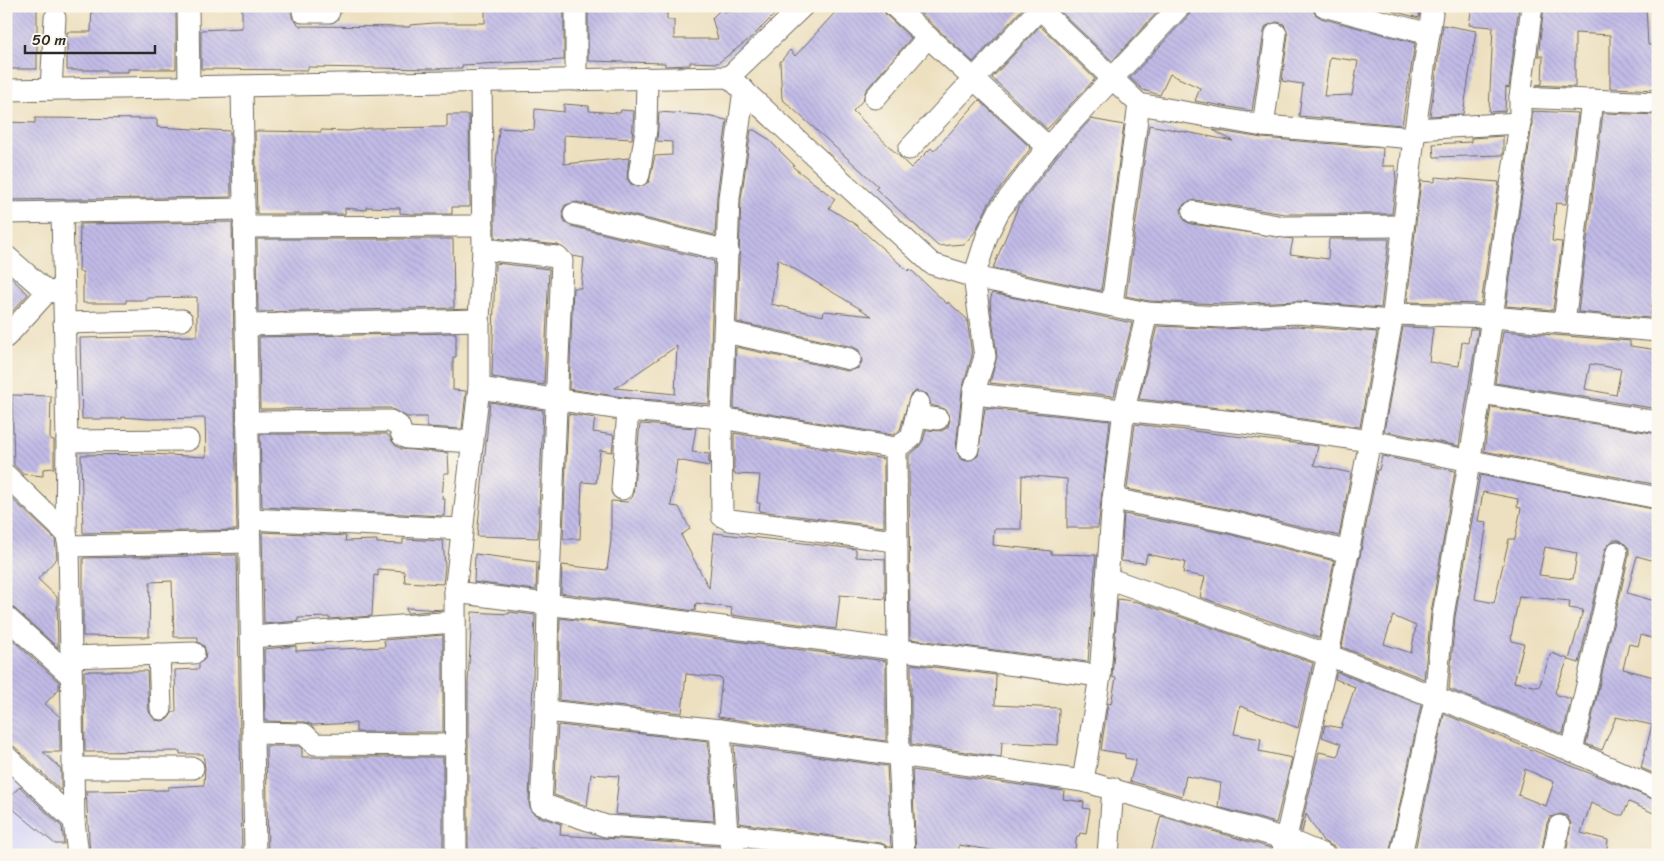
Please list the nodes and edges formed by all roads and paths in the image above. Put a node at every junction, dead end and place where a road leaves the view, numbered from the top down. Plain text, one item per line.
1 (188, 6) edge
2 (328, 6) edge
3 (576, 6) edge
4 (803, 6) edge
5 (894, 6) edge
6 (1180, 6) edge
7 (1324, 6) edge
8 (1433, 6) edge
9 (1532, 6) edge
10 (1040, 7) edge
11 (304, 12) dead end
12 (55, 18) dead end
13 (1276, 34) dead end
14 (1429, 34) junction
15 (928, 37) junction
16 (647, 78) junction
17 (1112, 78) junction
18 (974, 79) junction
19 (576, 80) junction
20 (481, 81) junction
21 (737, 83) junction
22 (242, 86) junction
23 (189, 87) junction
24 (51, 89) junction
25 (6, 90) edge
26 (1520, 97) junction
27 (875, 98) dead end
28 (1592, 100) junction
29 (1658, 103) edge
30 (1139, 104) junction
31 (1520, 123) junction
32 (1263, 126) junction
33 (1414, 134) junction
34 (1048, 146) junction
35 (909, 148) dead end
36 (638, 175) dead end
37 (62, 212) junction
38 (1193, 212) dead end
39 (6, 213) edge
40 (574, 214) dead end
41 (244, 218) junction
42 (483, 226) junction
43 (1403, 226) junction
44 (483, 249) junction
45 (728, 251) junction
46 (6, 256) edge
47 (974, 278) junction
48 (55, 292) junction
49 (1112, 304) junction
50 (1148, 312) junction
51 (1491, 317) junction
52 (1392, 318) junction
53 (182, 320) dead end
54 (479, 320) junction
55 (64, 323) junction
56 (1564, 323) junction
57 (246, 325) junction
58 (1658, 331) edge
59 (726, 332) junction
60 (6, 337) edge
61 (850, 360) dead end
62 (479, 388) junction
63 (1481, 393) junction
64 (974, 394) junction
65 (558, 400) junction
66 (628, 410) junction
67 (1124, 410) junction
68 (721, 418) junction
69 (938, 419) dead end
70 (247, 422) junction
71 (1658, 422) edge
72 (188, 440) dead end
73 (67, 441) junction
74 (1370, 441) junction
75 (473, 442) junction
76 (896, 448) junction
77 (968, 449) dead end
78 (1468, 462) junction
79 (6, 475) edge
80 (622, 490) dead end
81 (1658, 498) edge
82 (1114, 500) junction
83 (249, 519) junction
84 (461, 529) junction
85 (67, 540) junction
86 (895, 541) junction
87 (249, 542) junction
88 (1349, 552) junction
89 (1617, 552) dead end
90 (1107, 578) junction
91 (455, 592) junction
92 (548, 605) junction
93 (6, 617) edge
94 (455, 622) junction
95 (251, 637) junction
96 (898, 651) junction
97 (194, 653) dead end
98 (159, 654) junction
99 (1328, 655) junction
100 (71, 666) junction
101 (1100, 676) junction
102 (1435, 699) junction
103 (161, 709) dead end
104 (546, 711) junction
105 (720, 730) junction
106 (253, 733) junction
107 (456, 745) junction
108 (1572, 751) junction
109 (6, 756) edge
110 (899, 756) junction
111 (73, 768) junction
112 (193, 768) dead end
113 (1083, 781) junction
114 (1113, 788) junction
115 (1658, 789) edge
116 (74, 821) junction
117 (1559, 826) dead end
118 (727, 834) junction
119 (1284, 847) edge
120 (78, 855) edge
121 (255, 855) edge
122 (456, 855) edge
123 (736, 855) edge
124 (879, 855) edge
125 (904, 855) edge
126 (1108, 855) edge
127 (1324, 855) edge
128 (1401, 855) edge
129 (1553, 855) edge

1 - 23 street
2 - 11 street
3 - 19 street
4 - 21 street
5 - 15 street
6 - 17 street
7 - 14 street
8 - 14 street
9 - 26 street
10 - 17 street
10 - 18 street
12 - 24 street
13 - 32 street
14 - 33 street
15 - 18 street
15 - 27 street
16 - 19 street
16 - 21 street
16 - 36 street
17 - 30 street
17 - 34 street
18 - 34 street
18 - 35 street
19 - 20 street
20 - 22 street
20 - 42 street
21 - 45 street
21 - 47 street
22 - 23 street
22 - 41 street
23 - 24 street
24 - 25 street
26 - 28 street
26 - 31 street
28 - 29 street
28 - 56 street
30 - 32 street
30 - 49 street
31 - 33 street
31 - 51 street
32 - 33 street
33 - 43 street
34 - 47 street
37 - 39 street
37 - 41 street
37 - 48 street
38 - 43 street
40 - 45 street
41 - 42 street
41 - 57 street
42 - 44 street
43 - 52 street
44 - 54 street
44 - 65 street
45 - 59 street
46 - 48 street
47 - 49 street
47 - 64 street
48 - 55 street
48 - 60 street
49 - 50 street
50 - 52 street
50 - 67 street
51 - 52 street
51 - 56 street
51 - 63 street
52 - 74 street
53 - 55 street
54 - 57 street
54 - 62 street
55 - 73 street
56 - 58 street
57 - 70 street
59 - 61 street
59 - 68 street
62 - 65 street
62 - 75 street
63 - 71 street
63 - 78 street
64 - 67 street
64 - 77 street
65 - 66 street
65 - 92 street
66 - 68 street
66 - 80 street
67 - 74 street
67 - 82 street
68 - 76 street
68 - 86 street
69 - 76 street
70 - 75 street
70 - 83 street
72 - 73 street
73 - 85 street
74 - 78 street
74 - 88 street
75 - 84 street
76 - 86 street
78 - 81 street
78 - 102 street
79 - 85 street
82 - 88 street
82 - 90 street
83 - 84 street
83 - 87 street
84 - 91 street
85 - 87 street
85 - 100 street
86 - 96 street
87 - 95 street
88 - 99 street
89 - 108 street
90 - 99 street
90 - 101 street
91 - 92 street
91 - 94 street
92 - 96 street
92 - 104 street
93 - 100 street
94 - 95 street
94 - 107 street
95 - 106 street
96 - 101 street
96 - 110 street
97 - 98 street
98 - 100 street
98 - 103 street
99 - 102 street
99 - 119 street
100 - 111 street
101 - 113 street
102 - 108 street
102 - 128 street
104 - 105 street
104 - 118 street
105 - 110 street
105 - 118 street
106 - 107 street
106 - 121 street
107 - 122 street
108 - 115 street
109 - 116 street
110 - 113 street
110 - 125 street
111 - 112 street
111 - 116 street
113 - 114 street
114 - 119 street
114 - 126 street
116 - 120 street
117 - 129 street
118 - 123 street
118 - 124 street
119 - 127 street

